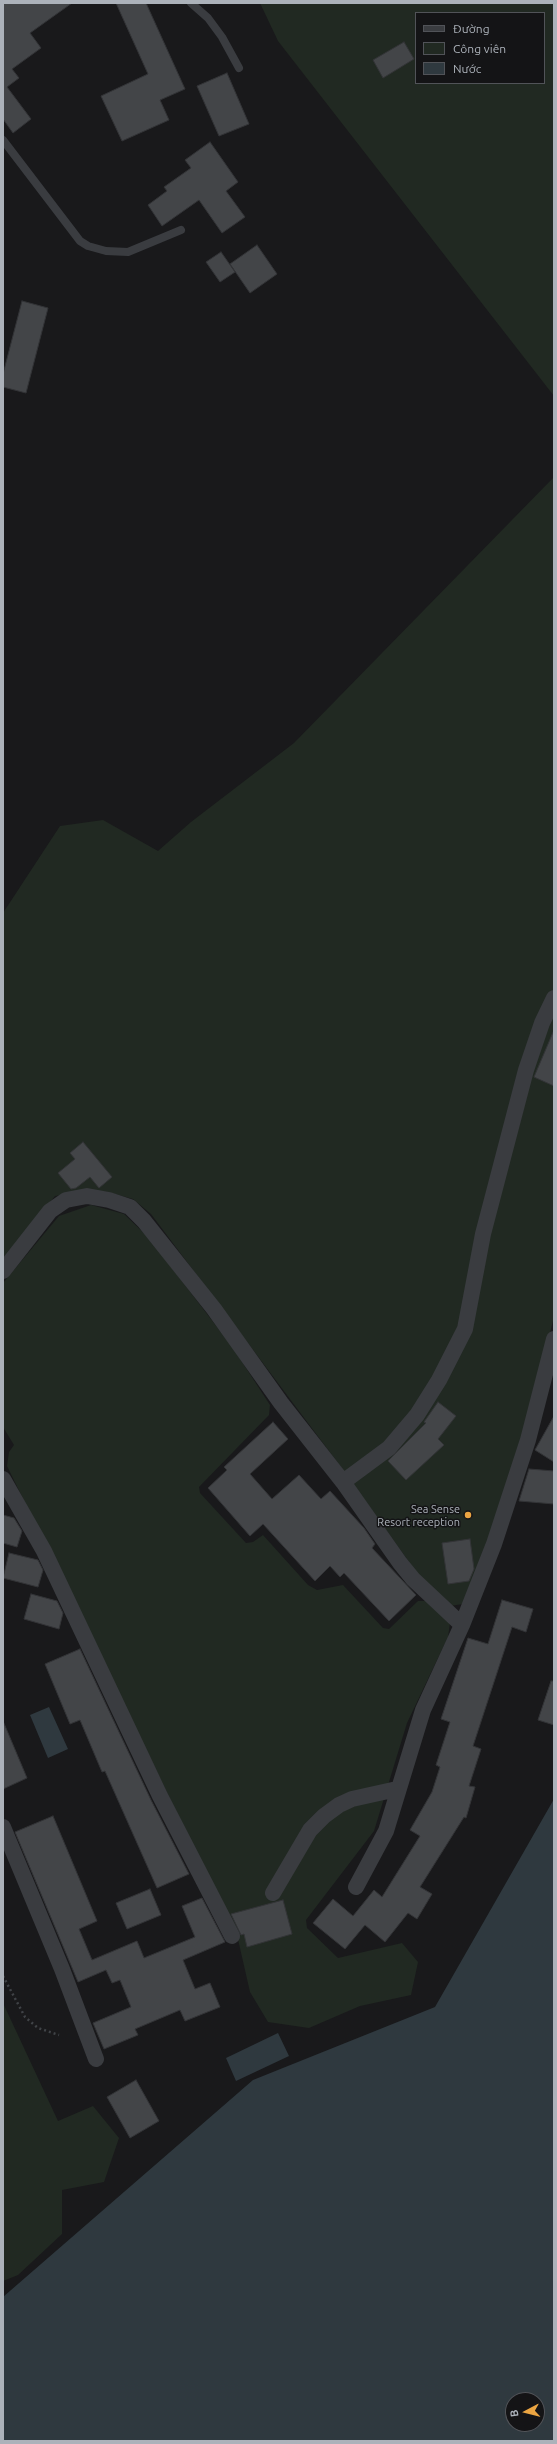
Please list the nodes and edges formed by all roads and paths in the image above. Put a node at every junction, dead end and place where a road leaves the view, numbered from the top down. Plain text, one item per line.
1 (191, 3) edge
2 (239, 68) dead end
3 (3, 140) edge
4 (181, 230) dead end
5 (554, 998) edge
6 (3, 1271) edge
7 (554, 1339) edge
8 (3, 1478) edge
9 (343, 1482) junction
10 (462, 1625) junction
11 (398, 1789) junction
12 (3, 1827) edge
13 (356, 1887) dead end
14 (273, 1893) dead end
15 (232, 1936) dead end
16 (3, 1976) edge
17 (59, 2035) dead end
18 (96, 2059) dead end

1 - 2 lane
3 - 4 lane
5 - 9 street
6 - 9 street
7 - 10 street
8 - 15 street
9 - 10 street
10 - 11 street
11 - 13 street
11 - 14 street
12 - 18 street
16 - 17 path

